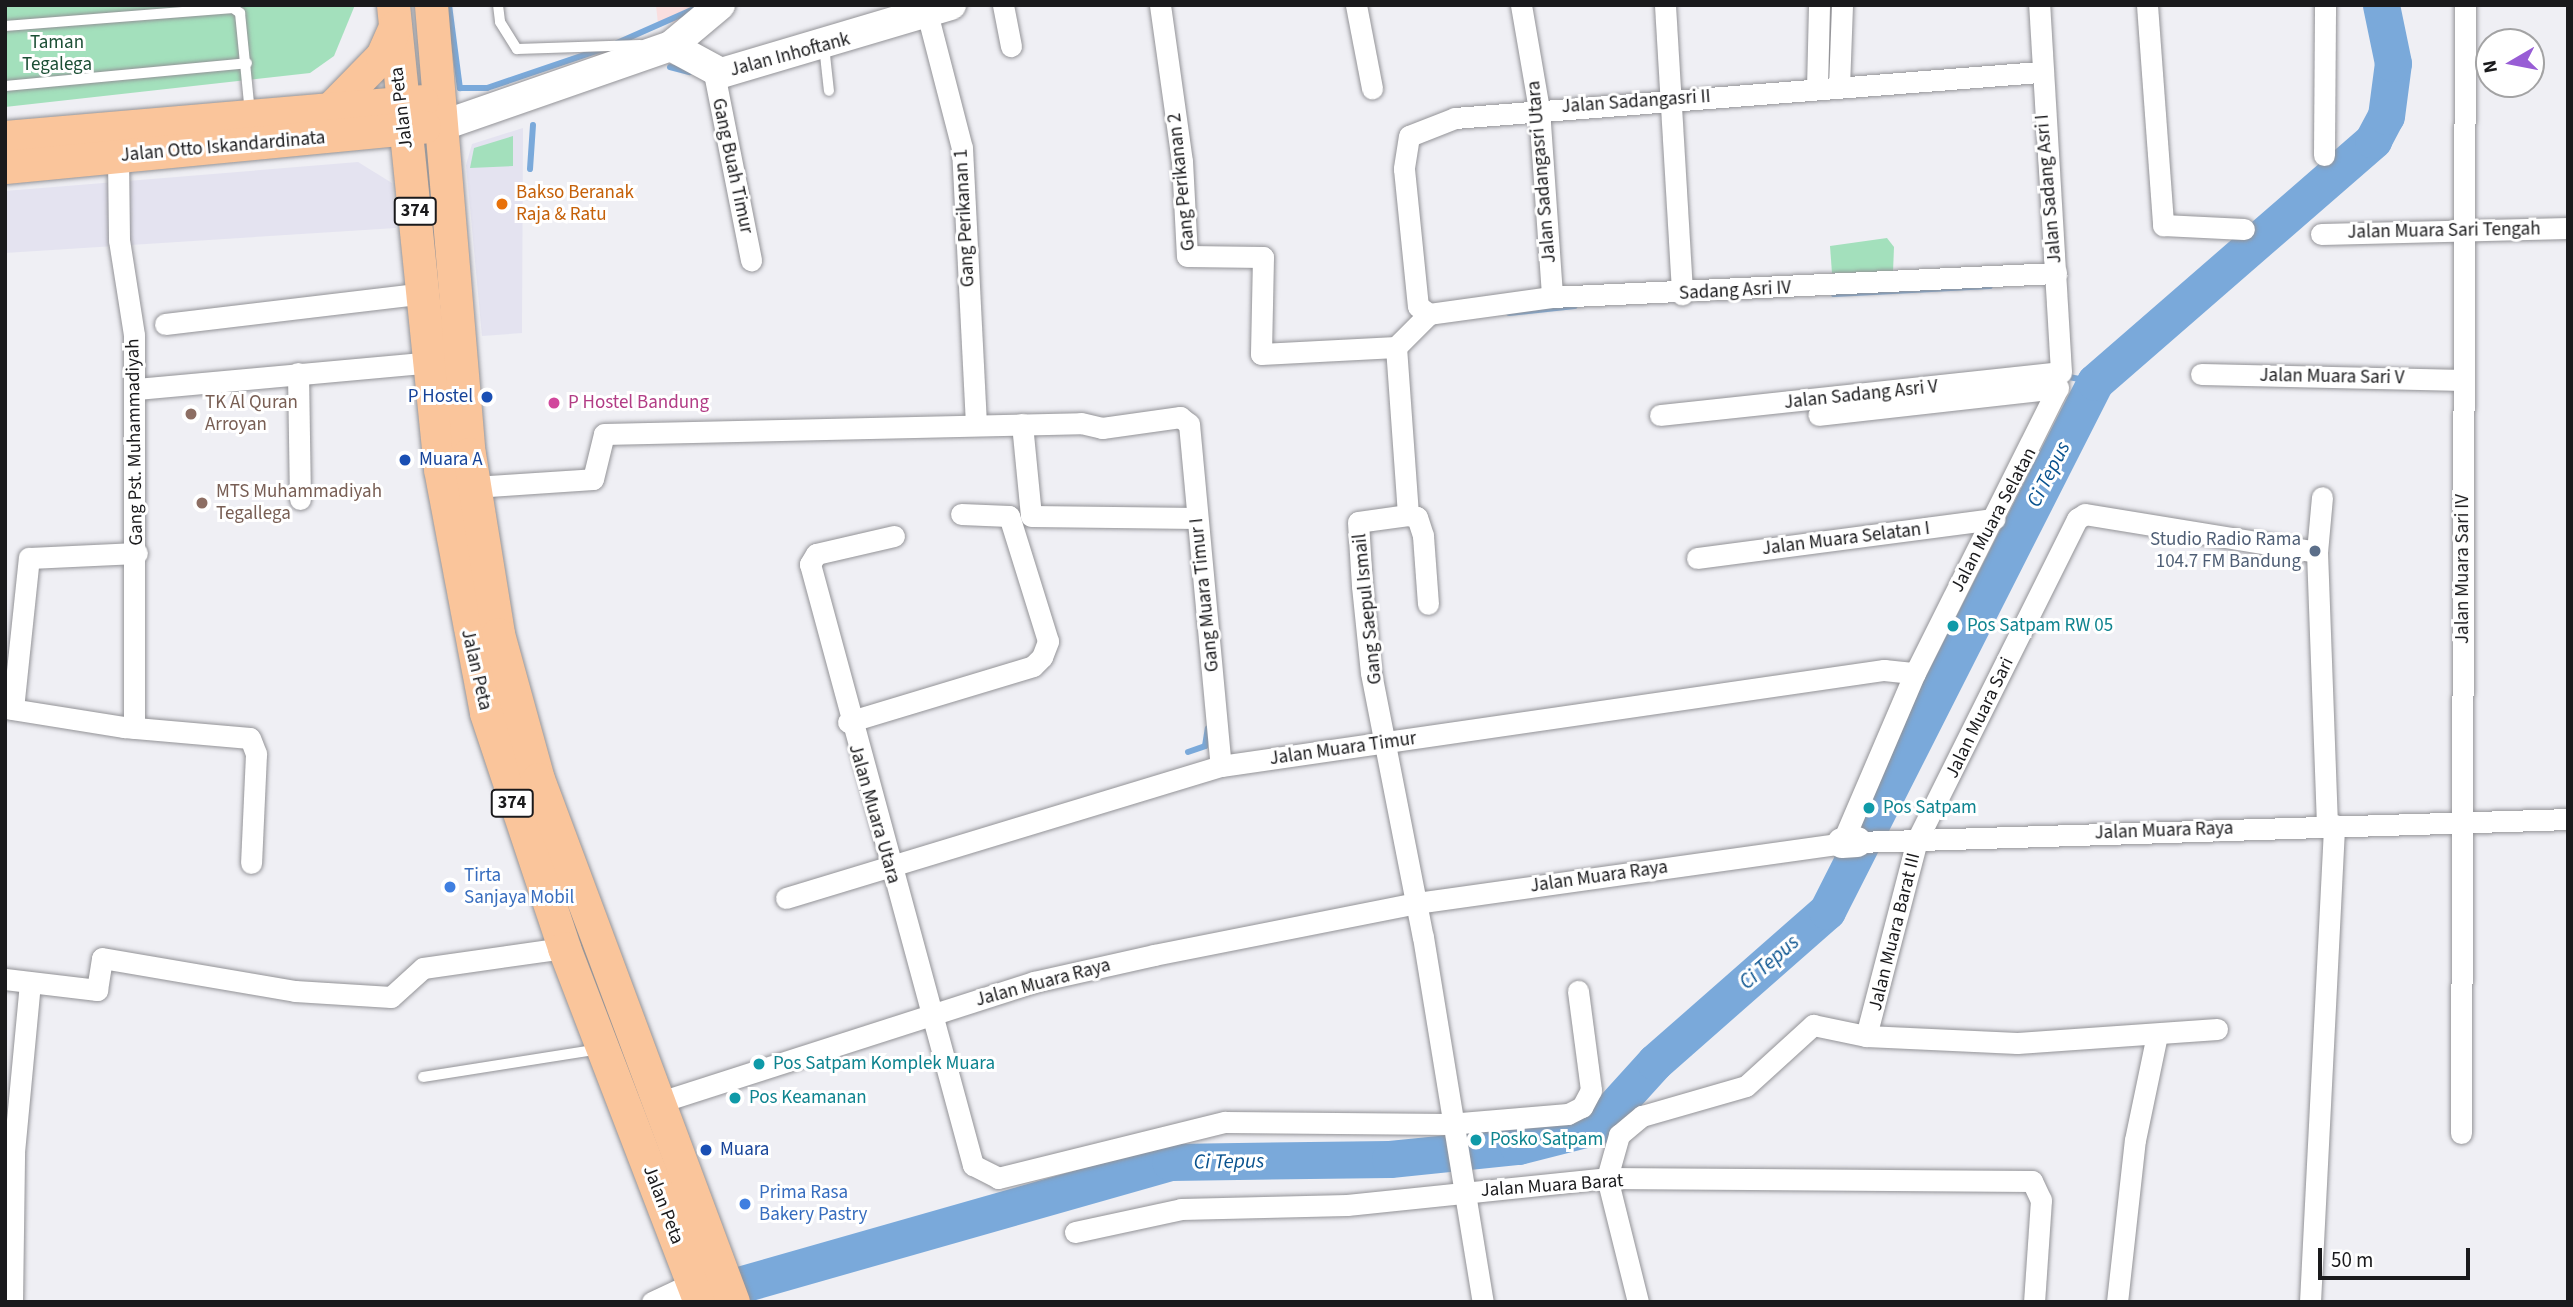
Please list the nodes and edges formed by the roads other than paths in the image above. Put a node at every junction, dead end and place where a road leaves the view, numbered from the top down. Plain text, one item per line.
1 (431, 5) edge
2 (498, 5) edge
3 (720, 5) edge
4 (1003, 5) edge
5 (1160, 5) edge
6 (1356, 5) edge
7 (1521, 5) edge
8 (1665, 5) edge
9 (1819, 5) edge
10 (1842, 5) edge
11 (2039, 5) edge
12 (2147, 5) edge
13 (2325, 5) edge
14 (2465, 5) edge
15 (935, 8) edge
16 (394, 16) edge
17 (5, 26) edge
18 (824, 46) junction
19 (1011, 46) dead end
20 (662, 49) junction
21 (247, 63) junction
22 (2039, 72) junction
23 (714, 73) junction
24 (5, 86) edge
25 (1839, 87) junction
26 (1372, 88) dead end
27 (1817, 88) junction
28 (830, 91) dead end
29 (1674, 99) junction
30 (331, 108) junction
31 (1539, 109) junction
32 (250, 113) junction
33 (440, 113) junction
34 (402, 115) junction
35 (5, 137) edge
36 (65, 146) junction
37 (2324, 155) dead end
38 (118, 157) junction
39 (5, 167) edge
40 (2568, 228) edge
41 (2244, 229) dead end
42 (2461, 230) junction
43 (2321, 234) dead end
44 (751, 260) dead end
45 (2056, 273) junction
46 (425, 293) junction
47 (1682, 295) junction
48 (1552, 298) junction
49 (1424, 315) junction
50 (166, 324) dead end
51 (1396, 346) junction
52 (431, 362) junction
53 (298, 373) junction
54 (2201, 374) dead end
55 (2055, 376) junction
56 (2464, 380) junction
57 (136, 389) junction
58 (1660, 415) dead end
59 (1819, 415) dead end
60 (1022, 424) junction
61 (976, 425) junction
62 (474, 487) junction
63 (2322, 497) dead end
64 (300, 499) dead end
65 (961, 514) dead end
66 (1408, 515) junction
67 (1197, 518) junction
68 (1994, 519) junction
69 (894, 536) dead end
70 (2317, 552) junction
71 (137, 554) junction
72 (1698, 558) dead end
73 (1428, 604) dead end
74 (1915, 673) junction
75 (9, 708) edge
76 (848, 722) junction
77 (134, 728) junction
78 (1387, 743) junction
79 (1221, 766) junction
80 (2568, 819) edge
81 (2464, 820) junction
82 (2330, 825) junction
83 (1917, 840) junction
84 (1850, 842) junction
85 (251, 863) dead end
86 (888, 864) junction
87 (786, 898) dead end
88 (1417, 903) junction
89 (564, 948) junction
90 (5, 979) edge
91 (30, 983) junction
92 (1578, 991) dead end
93 (931, 1014) junction
94 (2217, 1029) dead end
95 (1869, 1030) junction
96 (2157, 1035) junction
97 (603, 1049) junction
98 (423, 1077) dead end
99 (657, 1103) junction
100 (1451, 1131) junction
101 (2461, 1133) dead end
102 (1607, 1178) junction
103 (1460, 1184) junction
104 (1075, 1232) dead end
105 (709, 1290) edge
106 (12, 1302) edge
107 (652, 1302) edge
108 (1483, 1302) edge
109 (1638, 1302) edge
110 (2034, 1302) edge
111 (2118, 1302) edge
112 (2310, 1302) edge

1 - 33 main road, Jalan Peta / 374
2 - 20 lane
3 - 20 main road
4 - 19 street
5 - 51 street, Gang Perikanan 2
6 - 26 street
7 - 31 street, Jalan Sadangasri Utara
8 - 29 street
9 - 27 street
10 - 25 street
11 - 22 street, Jalan Sadang Asri I
12 - 41 street
13 - 37 street
14 - 42 street, Jalan Muara Sari IV
15 - 18 main road, Jalan Inhoftank
15 - 61 street, Gang Perikanan 1
16 - 30 main road
16 - 34 main road, Jalan Peta / 374
17 - 21 lane
18 - 23 main road, Jalan Inhoftank
18 - 28 lane
20 - 23 main road, Jalan Inhoftank
20 - 33 main road
21 - 24 lane
21 - 32 lane
22 - 25 street, Jalan Sadangasri II
22 - 45 street, Jalan Sadang Asri I
23 - 44 street, Gang Buah Timur
25 - 27 street, Jalan Sadangasri II
27 - 29 street, Jalan Sadangasri II
29 - 31 street, Jalan Sadangasri II
29 - 47 street
30 - 32 main road, Jalan Otto Iskandardinata
30 - 34 main road, Jalan Otto Iskandardinata
31 - 48 street, Jalan Sadangasri Utara
31 - 49 street, Jalan Sadangasri II
32 - 36 main road, Jalan Otto Iskandardinata
33 - 34 main road, Jalan Otto Iskandardinata
33 - 62 main road, Jalan Peta / 374
34 - 38 main road, Jalan Otto Iskandardinata
34 - 46 main road, Jalan Peta / 374
35 - 36 main road, Jalan Otto Iskandardinata
36 - 38 main road, Jalan Otto Iskandardinata
36 - 39 main road, Jalan Otto Iskandardinata
38 - 57 street, Gang Pst. Muhammadiyah
40 - 42 street, Jalan Muara Sari Tengah
42 - 43 street, Jalan Muara Sari Tengah
42 - 56 street, Jalan Muara Sari IV
45 - 47 street, Sadang Asri IV
45 - 55 street, Jalan Sadang Asri I
46 - 50 street
46 - 52 main road, Jalan Peta / 374
47 - 48 street, Sadang Asri IV
48 - 49 street, Sadang Asri IV
49 - 51 street
51 - 66 street
52 - 53 street
52 - 89 main road, Jalan Peta / 374
53 - 57 street
53 - 64 street
54 - 56 street, Jalan Muara Sari V
55 - 58 street, Jalan Sadang Asri V
55 - 59 street
55 - 68 street, Jalan Muara Selatan
56 - 81 street, Jalan Muara Sari IV
57 - 71 street, Gang Pst. Muhammadiyah
60 - 61 street
60 - 67 street
60 - 67 street, Gang Muara Timur I
61 - 62 street
62 - 99 main road, Jalan Peta / 374
63 - 70 street
65 - 76 street
66 - 73 street
66 - 78 street, Gang Saepul Ismail
67 - 79 street, Gang Muara Timur I
68 - 72 street, Jalan Muara Selatan I
68 - 74 street, Jalan Muara Selatan
69 - 76 street, Jalan Muara Utara
70 - 82 street
70 - 83 street, Jalan Muara Sari
71 - 75 street
71 - 77 street, Gang Pst. Muhammadiyah
74 - 78 street, Jalan Muara Timur
74 - 84 street, Jalan Muara Selatan
75 - 77 street
76 - 86 street, Jalan Muara Utara
77 - 85 street
78 - 79 street, Jalan Muara Timur
78 - 88 street, Gang Saepul Ismail
79 - 86 street, Jalan Muara Timur
80 - 81 street, Jalan Muara Raya
81 - 82 street, Jalan Muara Raya
81 - 101 street, Jalan Muara Sari IV
82 - 83 street, Jalan Muara Raya
82 - 112 street
83 - 84 street, Jalan Muara Raya
83 - 95 street, Jalan Muara Barat III
84 - 88 street, Jalan Muara Raya
86 - 87 street, Jalan Muara Timur
86 - 93 street, Jalan Muara Utara
88 - 93 street, Jalan Muara Raya
88 - 100 street, Gang Saepul Ismail
89 - 91 street
89 - 97 main road, Jalan Peta / 374
90 - 91 street
91 - 106 street
92 - 100 street
93 - 99 street, Jalan Muara Raya
93 - 100 street, Jalan Muara Utara
94 - 96 street
95 - 96 street
95 - 102 street
96 - 111 street
97 - 98 lane
97 - 105 main road, Jalan Peta / 374
99 - 105 main road, Jalan Peta / 374
100 - 103 street, Gang Saepul Ismail
102 - 103 street, Jalan Muara Barat
102 - 109 street
102 - 110 street, Jalan Muara Barat
103 - 104 street, Jalan Muara Barat
103 - 108 street, Gang Saepul Ismail
105 - 107 street

